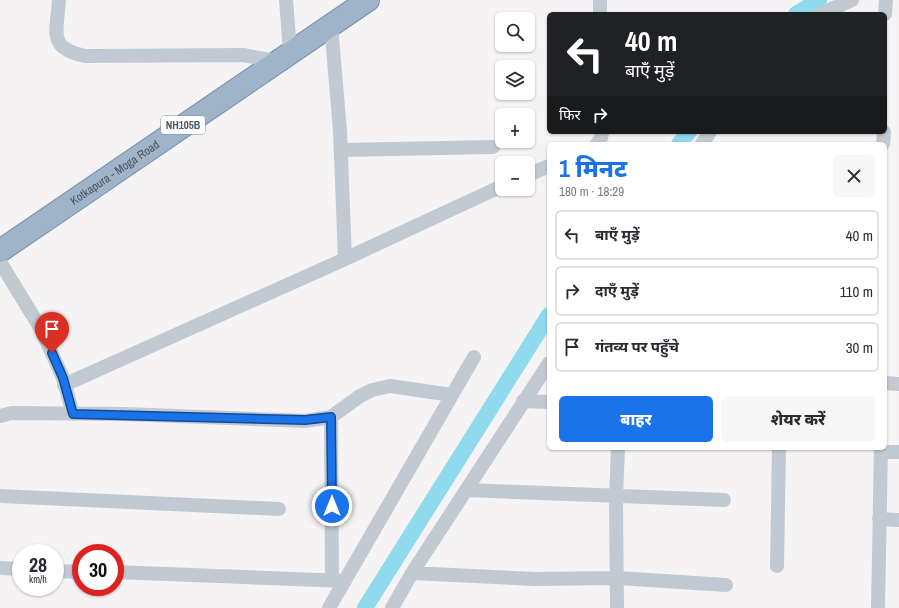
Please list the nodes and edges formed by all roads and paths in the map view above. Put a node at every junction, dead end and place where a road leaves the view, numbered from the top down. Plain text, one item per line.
1 (59, 0) edge
2 (286, 0) edge
3 (368, 0) edge
4 (600, 0) edge
5 (852, 0) edge
6 (886, 0) edge
7 (600, 12) edge
8 (825, 12) edge
9 (885, 12) edge
10 (331, 25) junction
11 (283, 56) junction
12 (493, 147) dead end
13 (341, 150) junction
14 (547, 167) edge
15 (535, 172) edge
16 (495, 189) edge
17 (0, 251) edge
18 (345, 259) junction
19 (0, 262) edge
20 (474, 357) dead end
21 (547, 366) edge
22 (887, 383) edge
23 (899, 384) edge
24 (64, 385) junction
25 (452, 395) junction
26 (523, 401) junction
27 (547, 402) edge
28 (73, 414) junction
29 (0, 416) edge
30 (331, 417) junction
31 (618, 450) edge
32 (779, 450) edge
33 (881, 450) edge
34 (899, 452) edge
35 (466, 490) junction
36 (0, 496) edge
37 (616, 497) junction
38 (724, 500) dead end
39 (279, 509) dead end
40 (879, 519) junction
41 (899, 520) edge
42 (778, 566) dead end
43 (0, 568) edge
44 (12, 569) edge
45 (124, 572) edge
46 (412, 572) junction
47 (618, 578) junction
48 (338, 580) junction
49 (726, 586) dead end
50 (329, 608) edge
51 (392, 608) edge
52 (617, 608) edge
53 (878, 608) edge

1 - 11 street
2 - 11 street
3 - 10 highway, Kotkapura - Moga Road / NH105B
4 - 7 street
5 - 8 street
6 - 9 street
10 - 11 highway, Kotkapura - Moga Road / NH105B
10 - 13 street
11 - 17 highway, Kotkapura - Moga Road / NH105B
12 - 13 street
13 - 18 street
14 - 15 street
16 - 18 street
18 - 24 street
19 - 24 street
20 - 25 street
21 - 26 street
22 - 23 street
24 - 28 street
25 - 30 street
25 - 48 street
26 - 27 street
26 - 35 street
28 - 29 street
28 - 30 street
30 - 48 street
31 - 37 street
32 - 42 street
33 - 34 street
33 - 40 street
35 - 37 street
35 - 46 street
36 - 39 street
37 - 38 street
37 - 47 street
40 - 41 street
40 - 53 street
43 - 44 street
45 - 48 street
46 - 47 street
46 - 51 street
47 - 49 street
47 - 52 street
48 - 50 street

